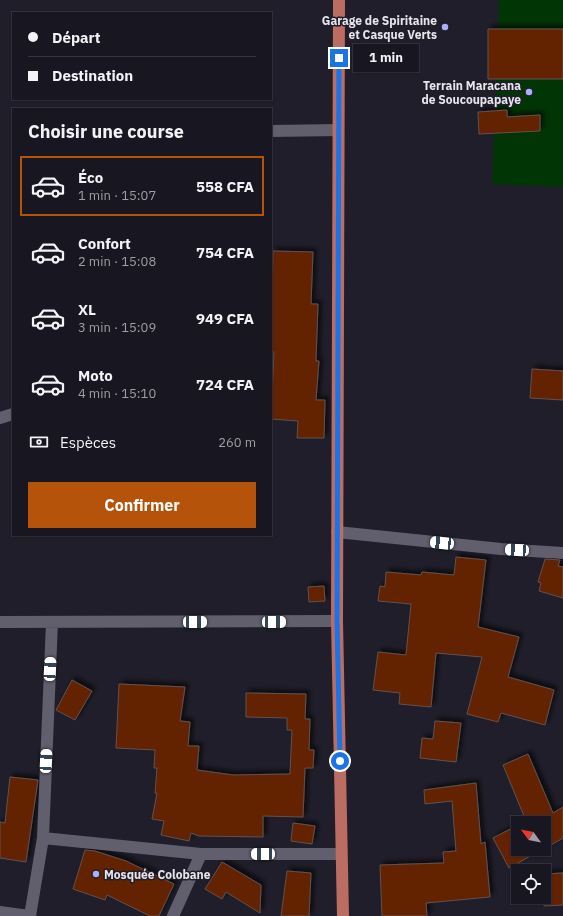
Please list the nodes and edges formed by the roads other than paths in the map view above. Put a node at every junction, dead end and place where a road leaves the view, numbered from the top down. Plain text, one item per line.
1 (339, 0) edge
2 (338, 130) junction
3 (272, 131) edge
4 (12, 414) edge
5 (0, 418) edge
6 (337, 532) junction
7 (563, 553) edge
8 (337, 621) junction
9 (0, 622) edge
10 (52, 622) junction
11 (43, 838) junction
12 (201, 854) junction
13 (341, 854) junction
14 (0, 912) edge
15 (30, 916) edge
16 (173, 916) edge
17 (342, 916) edge

1 - 2 main road
2 - 3 street
2 - 6 main road
4 - 5 street
6 - 7 street
6 - 8 main road
8 - 10 street
8 - 13 main road
9 - 10 street
10 - 11 street
11 - 12 street
11 - 15 street
12 - 13 street
12 - 16 street
13 - 17 main road
14 - 15 street

